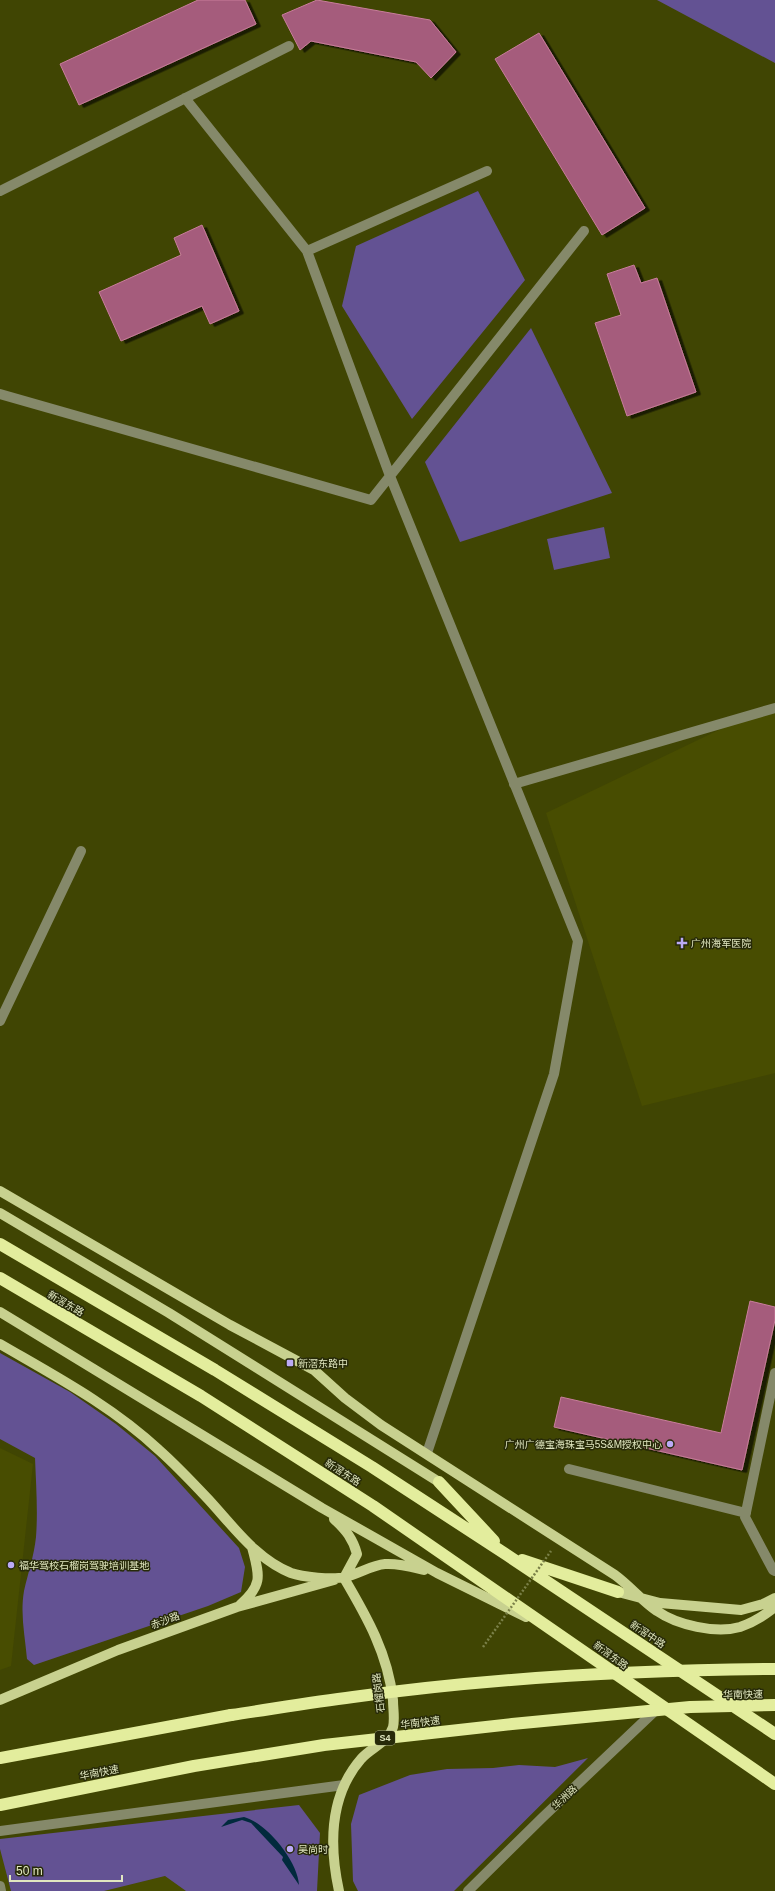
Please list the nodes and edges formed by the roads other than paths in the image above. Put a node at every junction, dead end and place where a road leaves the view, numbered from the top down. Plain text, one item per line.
1 (289, 46) dead end
2 (185, 98) junction
3 (487, 171) dead end
4 (0, 191) edge
5 (584, 231) dead end
6 (307, 251) junction
7 (0, 394) edge
8 (390, 476) junction
9 (775, 708) edge
10 (514, 784) junction
11 (81, 851) dead end
12 (0, 1022) edge
13 (0, 1191) edge
14 (0, 1213) edge
15 (0, 1244) edge
16 (0, 1278) edge
17 (0, 1312) edge
18 (0, 1344) edge
19 (775, 1373) edge
20 (427, 1453) junction
21 (569, 1469) dead end
22 (439, 1482) joint
23 (322, 1508) junction
24 (746, 1512) junction
25 (252, 1547) junction
26 (507, 1555) junction
27 (775, 1570) edge
28 (438, 1573) junction
29 (344, 1578) junction
30 (618, 1592) joint
31 (775, 1598) edge
32 (645, 1600) junction
33 (237, 1607) junction
34 (775, 1607) edge
35 (561, 1634) junction
36 (775, 1668) edge
37 (0, 1700) edge
38 (775, 1705) edge
39 (661, 1706) junction
40 (775, 1734) edge
41 (0, 1758) edge
42 (775, 1784) edge
43 (344, 1786) junction
44 (0, 1804) edge
45 (0, 1831) edge
46 (0, 1886) edge
47 (1, 1891) edge
48 (339, 1891) edge
49 (468, 1891) edge

1 - 2 street
2 - 4 street
2 - 6 street
3 - 6 street
5 - 8 street
6 - 8 street
7 - 8 street
8 - 10 street
9 - 10 street
10 - 20 street
11 - 12 street
13 - 20 main road
14 - 22 main road
15 - 26 highway, 新滘东路
16 - 35 highway, 新滘东路
17 - 23 main road
18 - 25 main road
19 - 24 street
20 - 32 main road
21 - 24 street
22 - 26 highway
23 - 28 main road
23 - 29 main road
24 - 27 street
25 - 29 main road
25 - 33 main road
26 - 30 highway
26 - 40 highway, 新滘中路
28 - 29 main road, 赤沙路
28 - 35 main road
29 - 33 main road, 赤沙路
29 - 43 main road, 石榴岗路
30 - 32 main road
31 - 32 main road
32 - 34 main road
33 - 37 main road, 赤沙路
35 - 39 highway, 新滘东路
36 - 41 highway, bridge
38 - 44 highway, 华南快速 / S4, bridge
39 - 42 highway
39 - 49 street, 华洲路
43 - 45 street
43 - 48 main road, 石榴岗路
46 - 47 street

